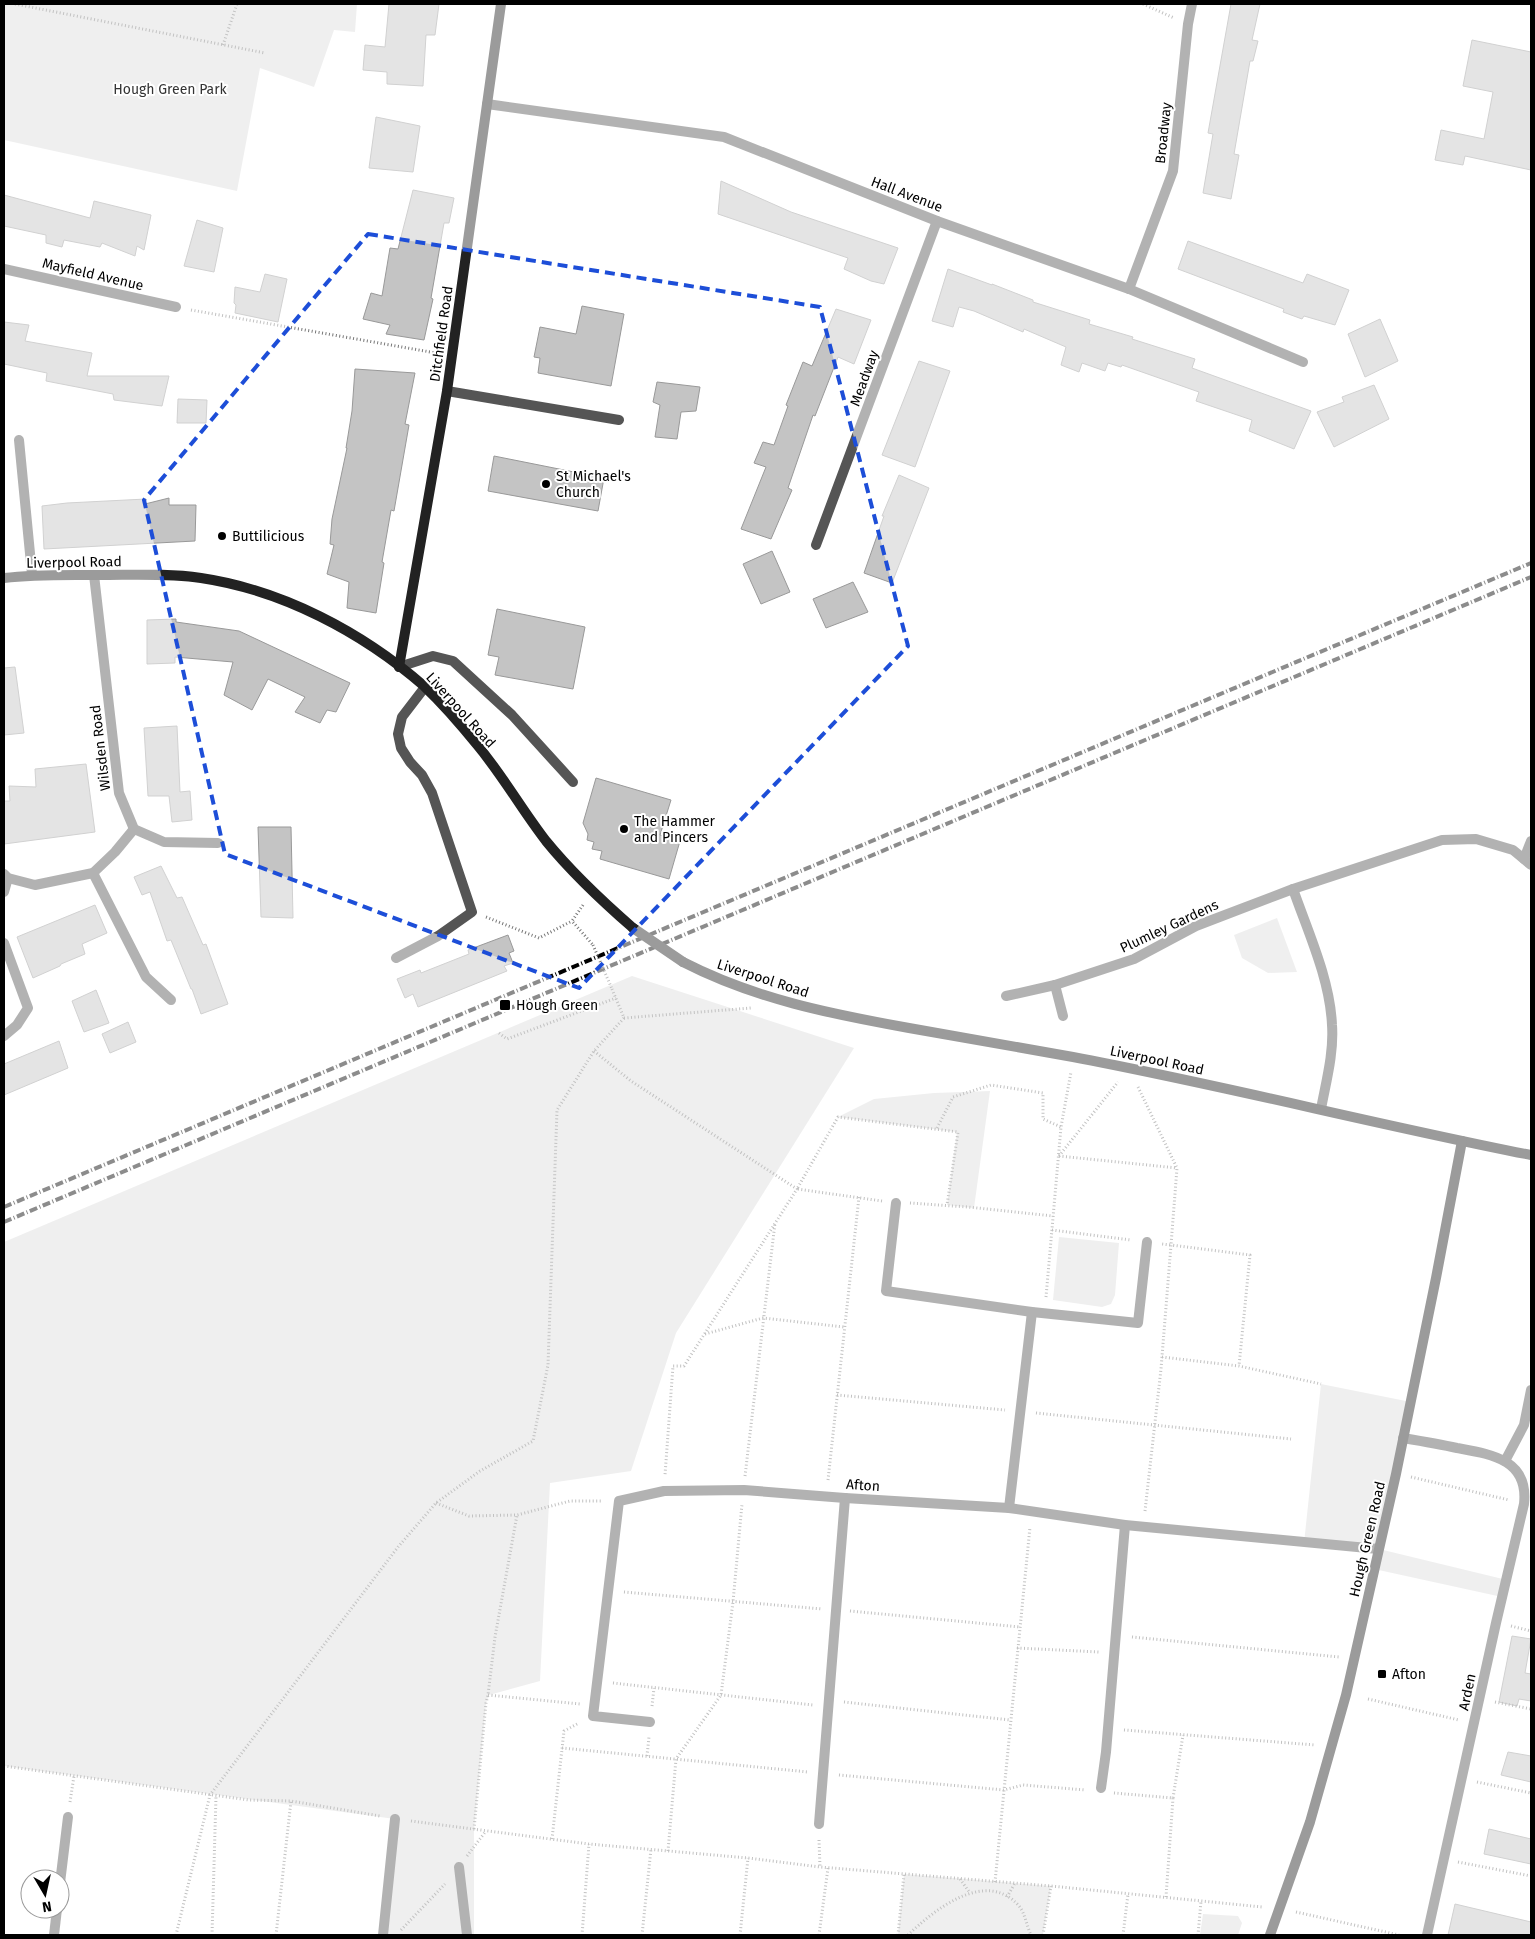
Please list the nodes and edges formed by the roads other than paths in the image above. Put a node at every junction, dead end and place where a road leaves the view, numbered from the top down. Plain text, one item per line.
1 (501, 4) edge
2 (1192, 4) edge
3 (487, 104) junction
4 (937, 220) junction
5 (4, 268) edge
6 (1129, 289) junction
7 (176, 307) road end
8 (1303, 362) dead end
9 (447, 391) junction
10 (619, 420) dead end
11 (19, 440) dead end
12 (816, 545) dead end
13 (32, 574) junction
14 (94, 575) junction
15 (4, 578) edge
16 (399, 667) junction
17 (425, 687) junction
18 (573, 782) dead end
19 (134, 829) junction
20 (1531, 841) edge
21 (218, 843) dead end
22 (1528, 862) edge
23 (94, 873) junction
24 (6, 876) edge
25 (1293, 889) junction
26 (4, 892) edge
27 (4, 943) edge
28 (396, 958) dead end
29 (1055, 986) junction
30 (1006, 996) dead end
31 (171, 1000) dead end
32 (1063, 1016) dead end
33 (4, 1036) edge
34 (1321, 1109) junction
35 (1462, 1141) junction
36 (1531, 1155) edge
37 (896, 1202) road end
38 (1147, 1242) road end
39 (1032, 1312) junction
40 (1531, 1390) edge
41 (1404, 1438) junction
42 (1505, 1461) junction
43 (845, 1498) junction
44 (1009, 1508) junction
45 (1125, 1525) junction
46 (1378, 1549) junction
47 (650, 1722) dead end
48 (1101, 1790) road end
49 (68, 1817) road end
50 (395, 1819) road end
51 (819, 1824) road end
52 (459, 1867) dead end
53 (62, 1869) edge
54 (56, 1919) edge
55 (54, 1935) edge
56 (383, 1935) edge
57 (467, 1935) edge
58 (1270, 1935) edge
59 (1427, 1935) edge

1 - 3 main road, Ditchfield Road
2 - 6 street, Broadway
3 - 4 street, Hall Avenue
3 - 9 main road, Ditchfield Road
4 - 6 street, Hall Avenue
4 - 12 street, Meadway
5 - 7 street, Mayfield Avenue
6 - 8 street, Hall Avenue
9 - 10 street
9 - 16 main road, Ditchfield Road
11 - 13 street
13 - 14 main road, Liverpool Road
13 - 15 main road, Liverpool Road
14 - 16 main road, Liverpool Road
14 - 19 street, Wilsden Road
16 - 17 main road, Liverpool Road
16 - 18 street
17 - 28 street
17 - 34 main road, Liverpool Road, bridge
19 - 21 street
19 - 23 street
20 - 22 street
22 - 25 street, Plumley Gardens
23 - 24 street
23 - 31 street
24 - 26 street
25 - 29 street, Plumley Gardens
25 - 34 street
27 - 33 street
29 - 30 street, Plumley Gardens
29 - 32 street
34 - 35 main road, Liverpool Road
35 - 36 main road, Liverpool Road
35 - 41 main road, Hough Green Road
37 - 39 street
38 - 39 street
39 - 44 street
40 - 42 street
41 - 42 street, Arden
41 - 46 main road, Hough Green Road
42 - 59 street, Arden
43 - 44 street, Afton
43 - 47 street, Afton
43 - 51 street
44 - 45 street, Afton
45 - 46 street, Afton
45 - 48 street
46 - 58 main road, Hough Green Road
49 - 53 street
50 - 56 street
52 - 57 street
54 - 55 street

